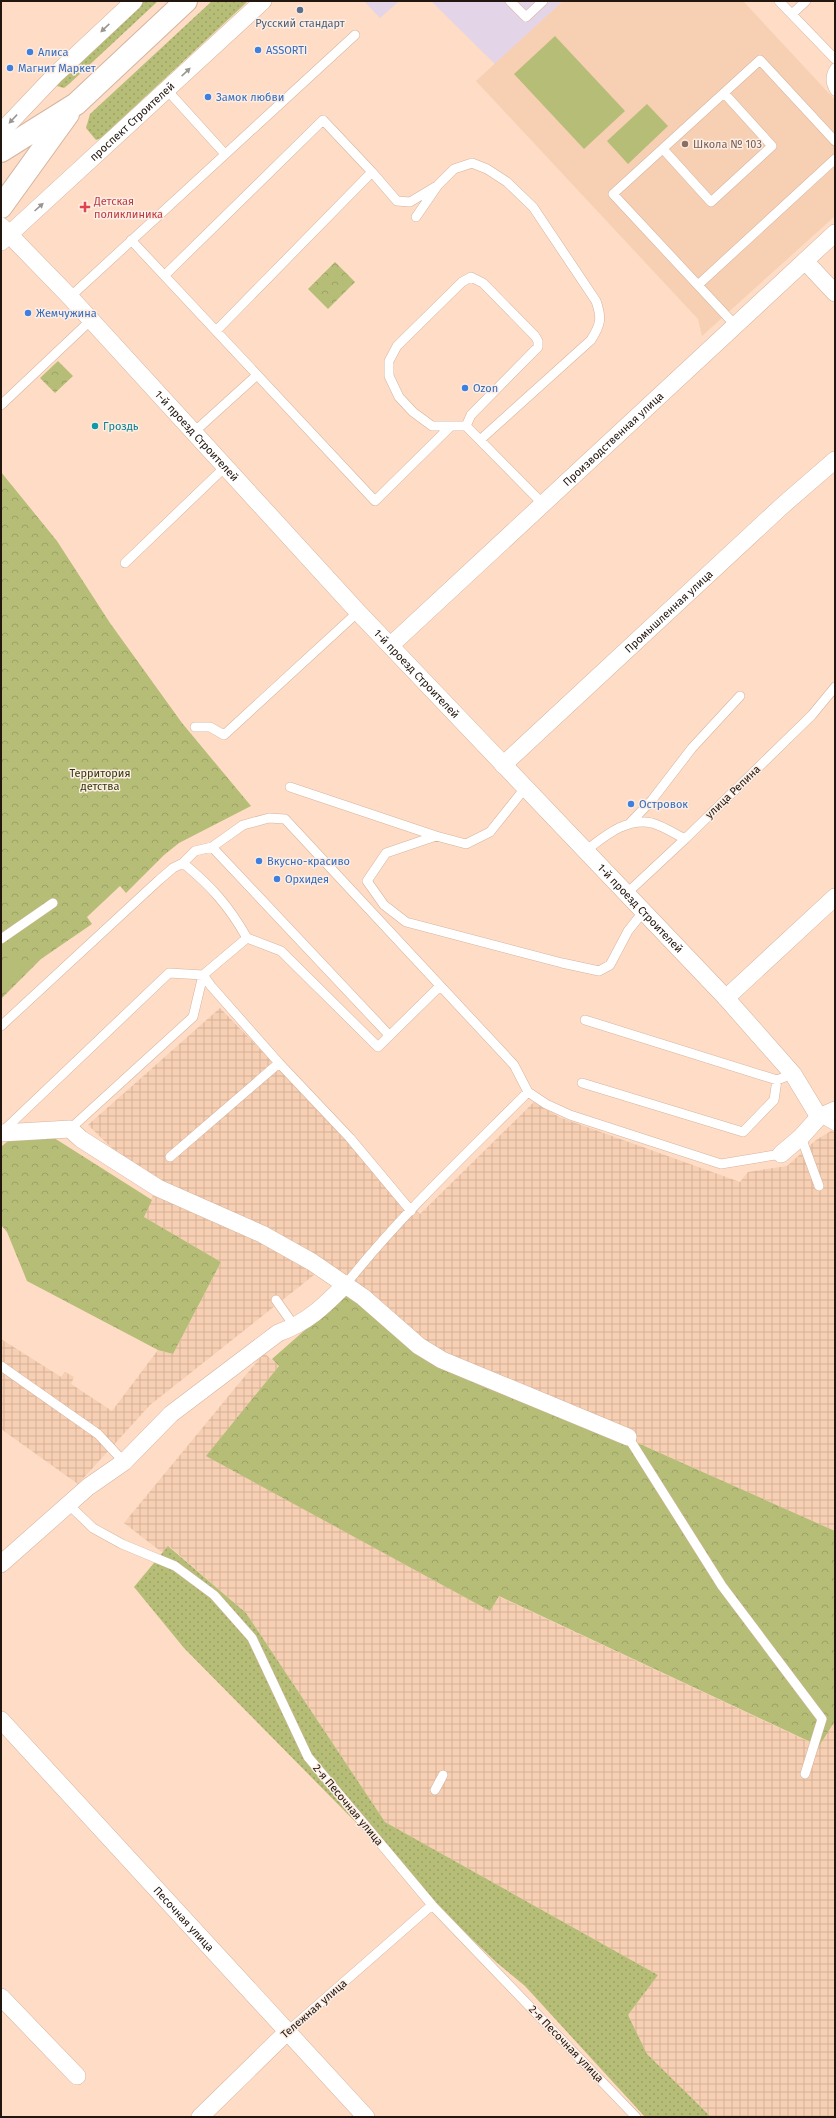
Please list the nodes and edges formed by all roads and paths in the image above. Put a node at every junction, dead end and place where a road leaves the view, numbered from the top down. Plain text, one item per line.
1 (134, 1) edge
2 (186, 1) edge
3 (263, 1) edge
4 (510, 1) edge
5 (542, 1) edge
6 (779, 1) edge
7 (806, 1) edge
8 (792, 14) junction
9 (355, 35) dead end
10 (835, 59) edge
11 (835, 68) edge
12 (167, 90) junction
13 (835, 91) edge
14 (724, 93) junction
15 (76, 104) junction
16 (1, 132) edge
17 (835, 141) edge
18 (663, 149) junction
19 (1, 151) edge
20 (225, 154) junction
21 (835, 159) edge
22 (372, 172) junction
23 (438, 185) junction
24 (1, 207) edge
25 (416, 217) dead end
26 (835, 233) edge
27 (4, 234) edge
28 (131, 240) junction
29 (805, 261) junction
30 (165, 275) junction
31 (698, 285) junction
32 (835, 293) edge
33 (70, 297) junction
34 (90, 320) junction
35 (736, 326) junction
36 (216, 331) junction
37 (257, 375) junction
38 (1, 405) edge
39 (451, 426) junction
40 (466, 426) junction
41 (194, 432) junction
42 (480, 440) junction
43 (835, 460) edge
44 (225, 467) junction
45 (543, 504) junction
46 (125, 563) dead end
47 (358, 612) junction
48 (391, 645) junction
49 (835, 687) edge
50 (740, 696) dead end
51 (195, 727) dead end
52 (503, 765) junction
53 (290, 787) dead end
54 (525, 788) junction
55 (630, 824) junction
56 (436, 836) junction
57 (685, 839) junction
58 (212, 847) junction
59 (585, 851) junction
60 (183, 863) junction
61 (626, 894) junction
62 (835, 897) edge
63 (53, 903) dead end
64 (644, 912) junction
65 (247, 938) junction
66 (1, 939) edge
67 (203, 975) junction
68 (440, 986) junction
69 (726, 998) junction
70 (585, 1020) dead end
71 (1, 1026) edge
72 (389, 1035) junction
73 (279, 1063) junction
74 (793, 1074) junction
75 (777, 1080) junction
76 (582, 1083) dead end
77 (528, 1092) junction
78 (835, 1110) edge
79 (819, 1117) junction
80 (835, 1126) edge
81 (70, 1130) junction
82 (1, 1133) edge
83 (801, 1137) junction
84 (781, 1154) joint
85 (170, 1157) dead end
86 (819, 1186) dead end
87 (411, 1211) junction
88 (346, 1284) junction
89 (276, 1300) dead end
90 (296, 1327) junction
91 (1, 1366) edge
92 (628, 1437) joint
93 (124, 1462) junction
94 (68, 1504) junction
95 (1, 1564) edge
96 (1, 1720) edge
97 (805, 1774) dead end
98 (443, 1775) dead end
99 (435, 1790) dead end
100 (432, 1904) junction
101 (1, 1997) edge
102 (288, 2031) junction
103 (77, 2076) dead end
104 (200, 2117) edge
105 (366, 2117) edge
106 (636, 2117) edge

1 -> 16 street
2 - 15 main road
12 -> 3 street, проспект Строителей
4 - 5 lane
6 - 8 lane
7 - 8 lane
8 - 10 lane
9 - 20 lane
11 - 13 lane
12 - 20 lane
27 -> 12 street, проспект Строителей
14 - 17 lane
14 - 18 lane
14 - 18 lane
15 - 19 main road
15 - 24 main road
18 - 31 lane
20 - 28 lane
21 - 31 lane
22 - 23 lane
22 - 30 lane
22 - 36 lane
23 - 25 lane
23 - 42 lane
26 - 29 street, Производственная улица
27 - 33 street, 1-й проезд Строителей
28 - 30 lane
28 - 33 lane
29 - 32 street
29 - 35 street, Производственная улица
30 - 36 lane
31 - 35 lane
33 - 34 street, 1-й проезд Строителей
34 - 38 lane
34 - 41 street, 1-й проезд Строителей
35 - 45 street, Производственная улица
36 - 37 lane
37 - 39 lane
37 - 41 lane
39 - 40 lane
39 - 40 lane
40 - 42 lane
41 - 44 street, 1-й проезд Строителей
42 - 45 lane
43 - 52 street, Промышленная улица
44 - 46 lane
44 - 47 street, 1-й проезд Строителей
45 - 48 street, Производственная улица
47 - 48 street, 1-й проезд Строителей
47 - 51 lane
48 - 52 street, 1-й проезд Строителей
49 - 57 lane, улица Репина
50 - 55 lane
52 - 54 street, 1-й проезд Строителей
53 - 56 lane
54 - 56 lane
54 - 59 street, 1-й проезд Строителей
55 - 57 lane
55 - 59 lane
56 - 64 lane
57 - 61 lane, улица Репина
58 - 60 lane
58 - 68 lane
58 - 72 lane
59 - 61 street, 1-й проезд Строителей
60 - 65 lane
60 - 71 lane
61 - 64 street, 1-й проезд Строителей
62 - 69 street
63 - 66 lane
64 - 69 street, 1-й проезд Строителей
65 - 67 lane
65 - 72 lane
67 - 73 lane
67 - 81 lane
67 - 82 lane
68 - 72 lane
68 - 77 lane
69 - 74 street, 1-й проезд Строителей
70 - 75 lane
73 - 85 lane
73 - 87 lane
74 - 75 lane
74 - 79 street, 1-й проезд Строителей
75 - 76 lane
77 - 84 lane
77 - 87 lane
78 - 79 street
79 - 80 lane
79 - 83 street
81 - 82 street
81 - 88 street
83 - 84 street
83 - 86 lane
87 - 88 lane
88 - 90 street
88 - 92 street
89 - 90 lane
90 - 93 street
91 - 93 lane
92 - 97 lane
93 - 94 street
94 - 95 street
94 - 100 lane, 2-я Песочная улица
96 - 102 street, Песочная улица
98 - 99 lane
100 - 102 lane, Тележная улица
100 - 106 lane, 2-я Песочная улица
101 - 103 street
102 - 104 street, Тележная улица
102 - 105 street, Песочная улица

